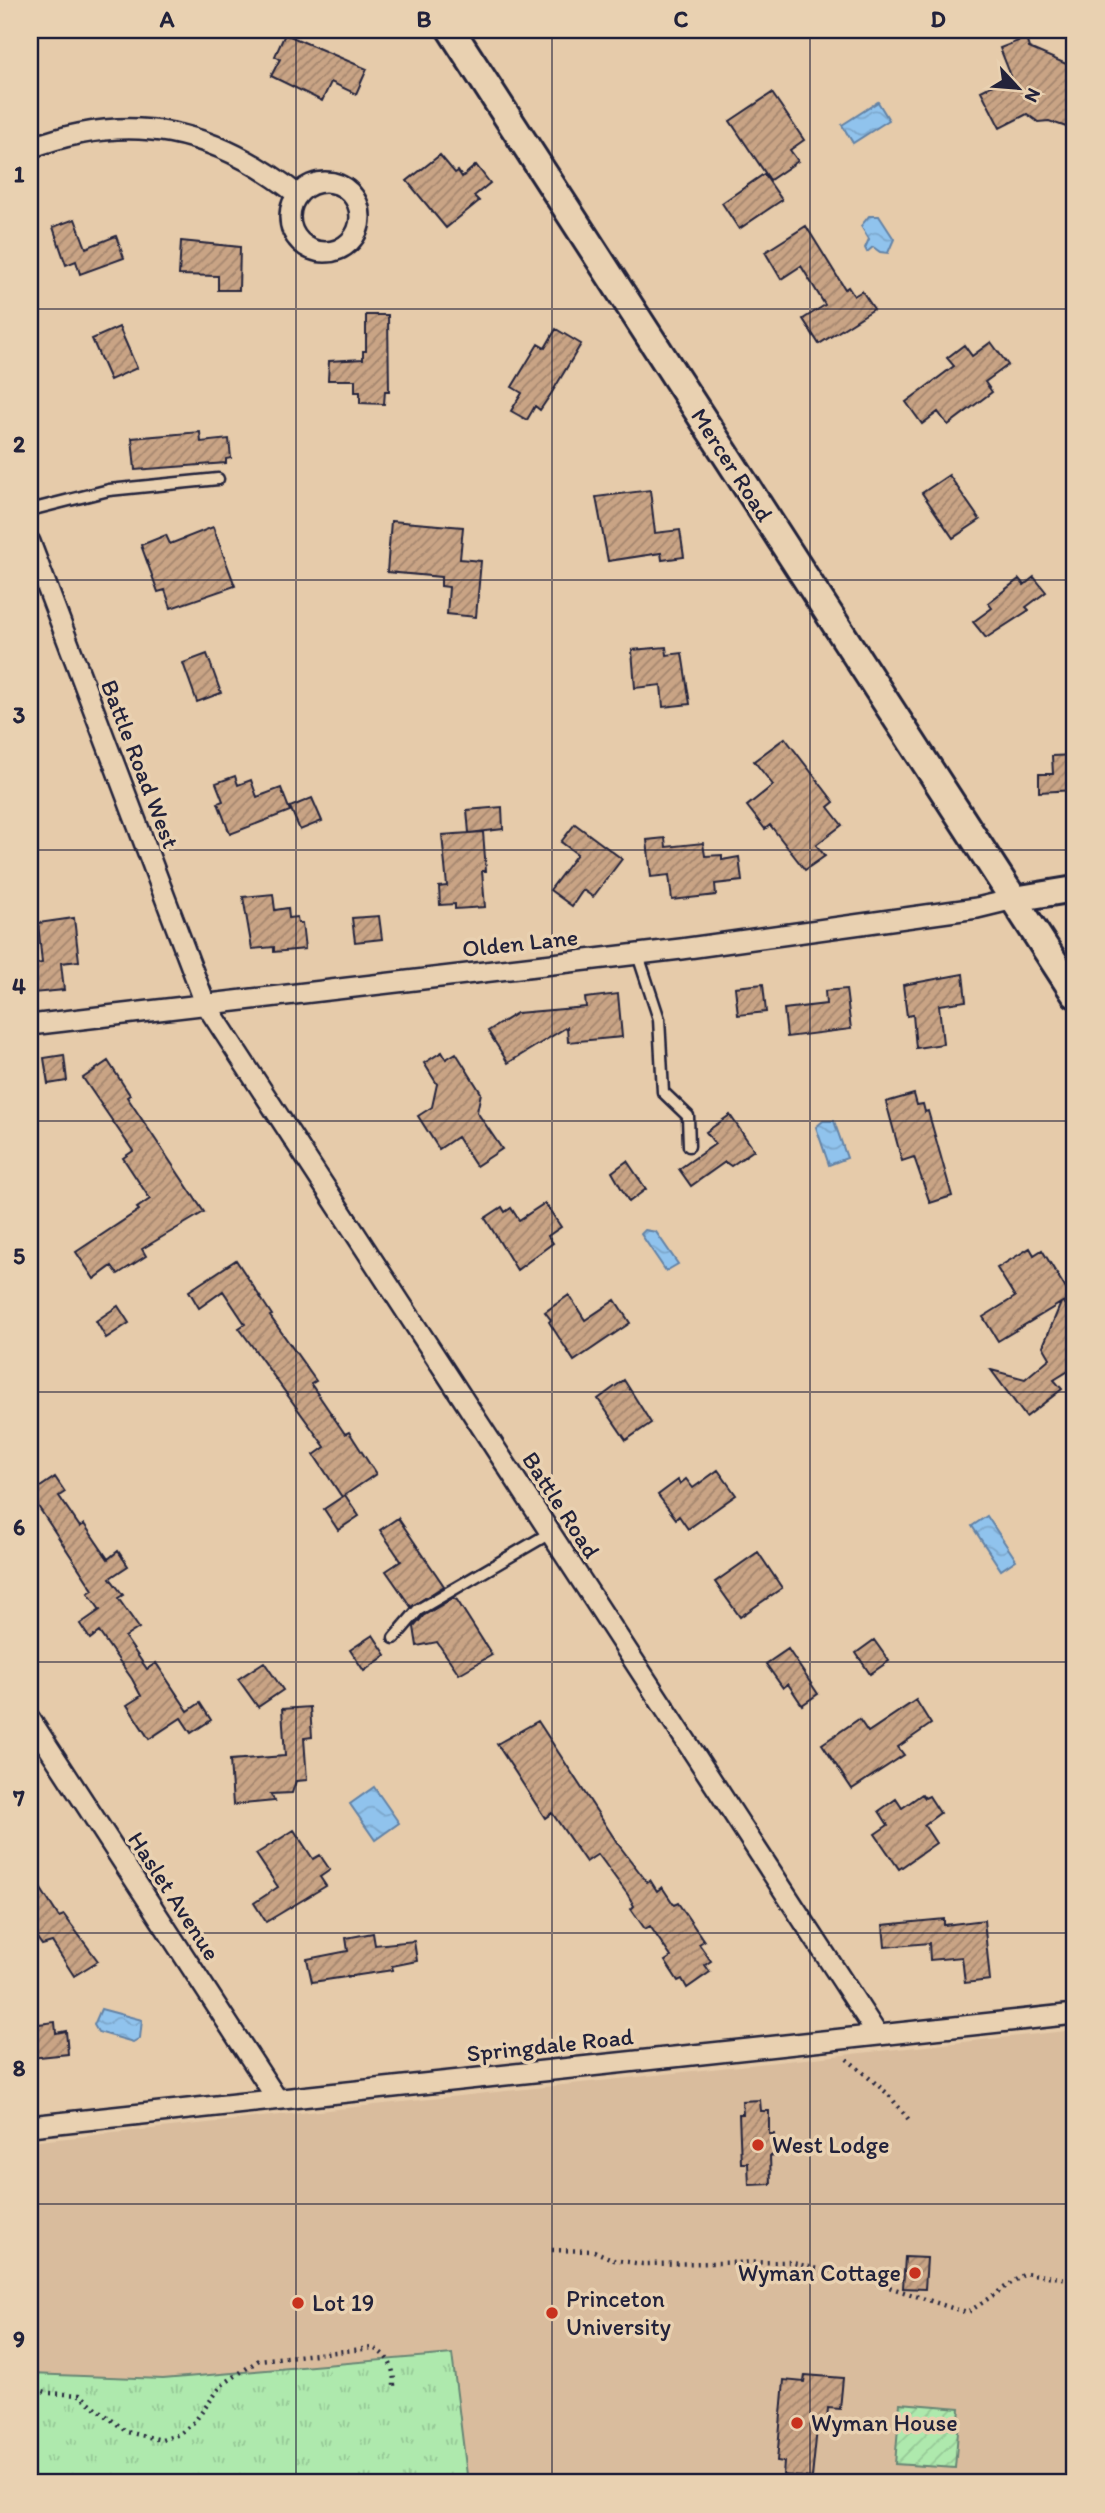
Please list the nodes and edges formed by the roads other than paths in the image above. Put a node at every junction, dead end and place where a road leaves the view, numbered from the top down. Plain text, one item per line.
1 (450, 30) edge
2 (30, 148) edge
3 (298, 195) dead end
4 (218, 479) dead end
5 (30, 510) edge
6 (30, 542) edge
7 (1075, 889) edge
8 (1014, 899) junction
9 (638, 955) junction
10 (1075, 994) edge
11 (205, 1003) junction
12 (30, 1025) edge
13 (689, 1146) dead end
14 (550, 1533) junction
15 (394, 1638) dead end
16 (30, 1719) edge
17 (1075, 2014) edge
18 (877, 2034) junction
19 (277, 2099) junction
20 (30, 2126) edge

1 - 8 main road, Mercer Road
2 - 3 street
4 - 5 lane
6 - 11 street, Battle Road West
7 - 8 street
8 - 9 street, Olden Lane
8 - 10 main road, Mercer Road
9 - 11 street, Olden Lane
9 - 13 lane
11 - 12 street, Olden Lane
11 - 14 street, Battle Road
14 - 15 lane
14 - 18 street, Battle Road
16 - 19 street, Haslet Avenue
17 - 18 street, Springdale Road
18 - 19 street, Springdale Road
19 - 20 street, Springdale Road

